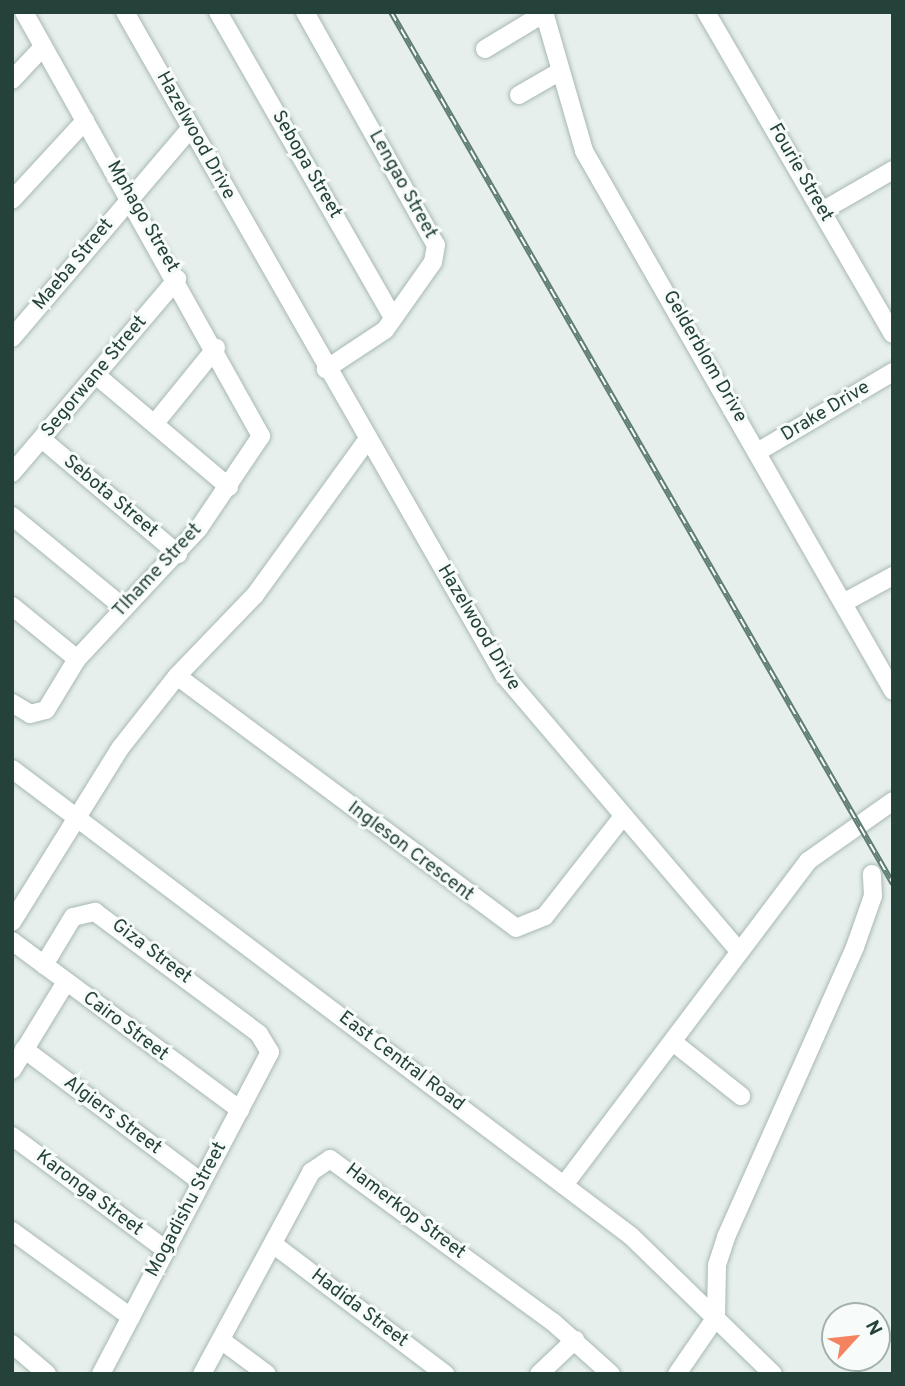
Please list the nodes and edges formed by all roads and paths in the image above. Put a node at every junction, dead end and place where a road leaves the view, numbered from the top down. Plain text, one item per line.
1 (24, 12) edge
2 (125, 12) edge
3 (218, 12) edge
4 (305, 12) edge
5 (706, 12) edge
6 (545, 13) edge
7 (43, 47) junction
8 (485, 49) dead end
9 (559, 72) junction
10 (12, 80) edge
11 (519, 95) dead end
12 (85, 121) junction
13 (190, 129) junction
14 (893, 170) edge
15 (132, 196) junction
16 (12, 200) edge
17 (822, 211) junction
18 (177, 279) junction
19 (393, 317) junction
20 (893, 334) edge
21 (12, 338) edge
22 (216, 348) junction
23 (326, 369) junction
24 (893, 372) edge
25 (96, 375) junction
26 (155, 423) junction
27 (258, 423) joint
28 (368, 439) junction
29 (43, 440) junction
30 (759, 451) junction
31 (12, 474) edge
32 (229, 487) junction
33 (12, 516) edge
34 (178, 555) junction
35 (893, 576) edge
36 (843, 603) junction
37 (12, 606) edge
38 (124, 608) junction
39 (78, 659) junction
40 (177, 676) junction
41 (893, 691) edge
42 (12, 703) edge
43 (12, 769) edge
44 (893, 801) edge
45 (73, 815) junction
46 (623, 816) junction
47 (872, 874) dead end
48 (12, 922) edge
49 (12, 941) edge
50 (739, 951) junction
51 (44, 965) junction
52 (66, 982) junction
53 (673, 1042) junction
54 (268, 1045) joint
55 (24, 1049) junction
56 (12, 1070) edge
57 (741, 1096) dead end
58 (240, 1110) junction
59 (12, 1136) edge
60 (201, 1182) junction
61 (564, 1185) junction
62 (12, 1231) edge
63 (273, 1244) junction
64 (166, 1250) junction
65 (131, 1317) junction
66 (716, 1317) junction
67 (221, 1340) junction
68 (575, 1340) junction
69 (12, 1344) edge
70 (47, 1374) edge
71 (101, 1374) edge
72 (202, 1374) edge
73 (267, 1374) edge
74 (445, 1374) edge
75 (539, 1374) edge
76 (611, 1374) edge
77 (677, 1374) edge
78 (773, 1374) edge

1 - 7 street, Mphago Street
2 - 13 street, Hazelwood Drive
3 - 19 street, Sebopa Street
4 - 19 street, Lengao Street
5 - 17 street, Fourie Street
6 - 8 street
6 - 9 street, Gelderblom Drive
7 - 10 street
7 - 12 street, Mphago Street
9 - 11 street
9 - 30 street, Gelderblom Drive
12 - 15 street, Mphago Street
12 - 16 street
13 - 15 street, Maeba Street
13 - 23 street, Hazelwood Drive
14 - 17 street
15 - 18 street, Mphago Street
15 - 21 street, Maeba Street
17 - 20 street, Fourie Street
18 - 22 street, Mphago Street
18 - 25 street, Segorwane Street
19 - 23 street, Lengao Street
22 - 26 street
22 - 27 street, Mphago Street
23 - 28 street, Hazelwood Drive
24 - 30 street, Drake Drive
25 - 26 street
25 - 29 street, Segorwane Street
26 - 32 street
27 - 32 street, Tlhame Street
28 - 40 street
28 - 46 street, Hazelwood Drive
29 - 31 street, Segorwane Street
29 - 34 street, Sebota Street
30 - 36 street, Gelderblom Drive
32 - 34 street, Tlhame Street
33 - 38 street
34 - 38 street, Tlhame Street
35 - 36 street
36 - 41 street, Gelderblom Drive
37 - 39 street
38 - 39 street, Tlhame Street
39 - 42 street, Tlhame Street
40 - 45 street
40 - 46 street, Ingleson Crescent
43 - 45 street, East Central Road
44 - 50 street
45 - 48 street
45 - 61 street, East Central Road
46 - 50 street, Hazelwood Drive
47 - 66 street
49 - 51 street, Cairo Street
50 - 53 street
51 - 52 street, Cairo Street
51 - 54 street, Giza Street
52 - 55 street
52 - 58 street, Cairo Street
53 - 57 street
53 - 61 street
54 - 58 street, Mogadishu Street
55 - 56 street
55 - 60 street, Algiers Street
58 - 60 street, Mogadishu Street
59 - 64 street, Karonga Street
60 - 64 street, Mogadishu Street
61 - 66 street, East Central Road
62 - 65 street
63 - 67 street, Hamerkop Street
63 - 68 street, Hamerkop Street
63 - 74 street, Hadida Street
64 - 65 street, Mogadishu Street
65 - 71 street, Mogadishu Street
66 - 77 street
66 - 78 street, East Central Road
67 - 72 street, Hamerkop Street
67 - 73 street
68 - 75 street
68 - 76 street, Hamerkop Street
69 - 70 street

